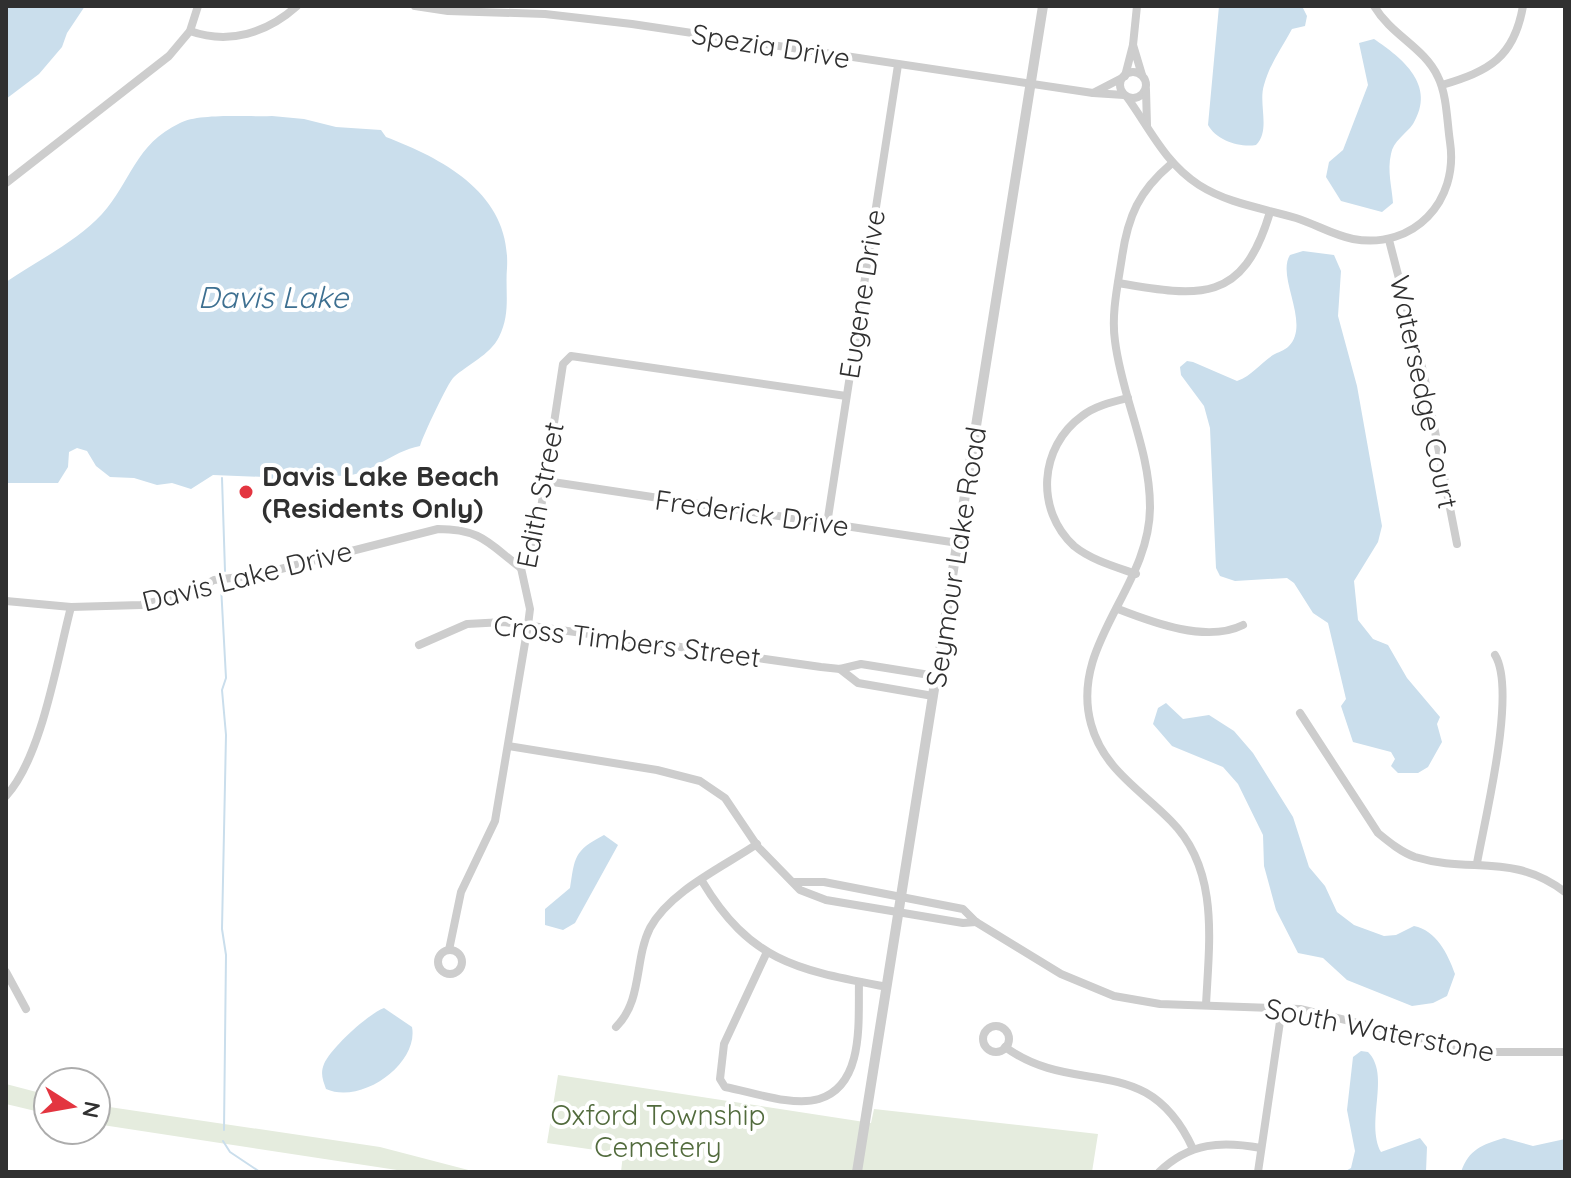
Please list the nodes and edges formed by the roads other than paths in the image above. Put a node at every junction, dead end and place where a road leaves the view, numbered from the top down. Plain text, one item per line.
1 (198, 6) edge
2 (297, 6) edge
3 (415, 6) edge
4 (1043, 6) edge
5 (1137, 6) edge
6 (1374, 6) edge
7 (1523, 6) edge
8 (190, 31) junction
9 (1133, 45) junction
10 (898, 65) junction
11 (1142, 75) junction
12 (1124, 77) junction
13 (1031, 85) junction
14 (1442, 85) junction
15 (1146, 88) junction
16 (1093, 93) junction
17 (1126, 96) junction
18 (1147, 126) junction
19 (1171, 164) junction
20 (6, 183) edge
21 (1270, 212) junction
22 (1389, 240) junction
23 (1118, 283) junction
24 (846, 396) junction
25 (1128, 398) junction
26 (546, 481) junction
27 (827, 524) junction
28 (958, 543) junction
29 (1457, 544) dead end
30 (521, 568) junction
31 (1136, 574) junction
32 (6, 601) edge
33 (71, 607) junction
34 (1118, 609) junction
35 (528, 625) junction
36 (1243, 625) dead end
37 (419, 645) dead end
38 (1495, 655) dead end
39 (840, 669) junction
40 (936, 676) junction
41 (933, 696) junction
42 (1300, 713) dead end
43 (508, 746) junction
44 (6, 796) edge
45 (757, 844) junction
46 (1477, 863) junction
47 (702, 881) junction
48 (795, 882) junction
49 (1565, 892) edge
50 (901, 898) junction
51 (899, 913) junction
52 (976, 922) junction
53 (449, 950) dead end
54 (766, 954) junction
55 (6, 972) edge
56 (859, 982) junction
57 (887, 987) junction
58 (1206, 1005) junction
59 (1282, 1008) junction
60 (26, 1009) dead end
61 (616, 1027) dead end
62 (1005, 1047) dead end
63 (1565, 1052) edge
64 (1261, 1148) junction
65 (1193, 1149) junction
66 (857, 1172) edge
67 (1159, 1172) edge
68 (1258, 1172) edge

1 - 8 street
2 - 8 street
3 - 10 street, Spezia Drive
4 - 13 street, Seymour Lake Road
5 - 9 street
6 - 14 street
7 - 14 street
8 - 20 street
9 - 11 street
9 - 12 street
10 - 13 street, Spezia Drive
10 - 24 street, Eugene Drive
11 - 12 street
11 - 15 street
12 - 16 street
12 - 17 street
13 - 16 street, Spezia Drive
13 - 28 street, Seymour Lake Road
14 - 22 street
15 - 17 street
15 - 18 street
16 - 17 street, Spezia Drive
17 - 18 street
18 - 19 street
19 - 21 street
19 - 23 street
21 - 22 street
21 - 23 street
22 - 29 street, Watersedge Court
23 - 25 street
24 - 26 street, Edith Street
24 - 27 street, Eugene Drive
25 - 31 street
25 - 31 street
26 - 27 street, Frederick Drive
26 - 30 street, Edith Street
27 - 28 street, Frederick Drive
28 - 40 street, Seymour Lake Road
30 - 33 street, Davis Lake Drive
30 - 35 street, Edith Street
31 - 34 street
32 - 33 street, Davis Lake Drive
33 - 44 street
34 - 36 street
34 - 58 street
35 - 37 street, Cross Timbers Street
35 - 39 street, Cross Timbers Street
35 - 43 street, Edith Street
38 - 46 street
39 - 40 street, Cross Timbers Street
39 - 41 street, Cross Timbers Street
40 - 41 street, Seymour Lake Road
41 - 50 street, Seymour Lake Road
42 - 46 street
43 - 45 street, South Waterstone
43 - 53 street, Edith Street
45 - 47 street
45 - 48 street, South Waterstone
46 - 49 street
47 - 54 street
47 - 61 street
48 - 50 street, South Waterstone
48 - 51 street, South Waterstone
50 - 51 street, Seymour Lake Road
50 - 52 street, South Waterstone
51 - 52 street, South Waterstone
51 - 57 street, Seymour Lake Road
52 - 58 street, South Waterstone
54 - 56 street
54 - 56 street
55 - 60 street
56 - 57 street
57 - 66 street, Seymour Lake Road
58 - 59 street, South Waterstone
59 - 63 street, South Waterstone
59 - 64 street
62 - 65 street
64 - 65 street
64 - 68 street
65 - 67 street

